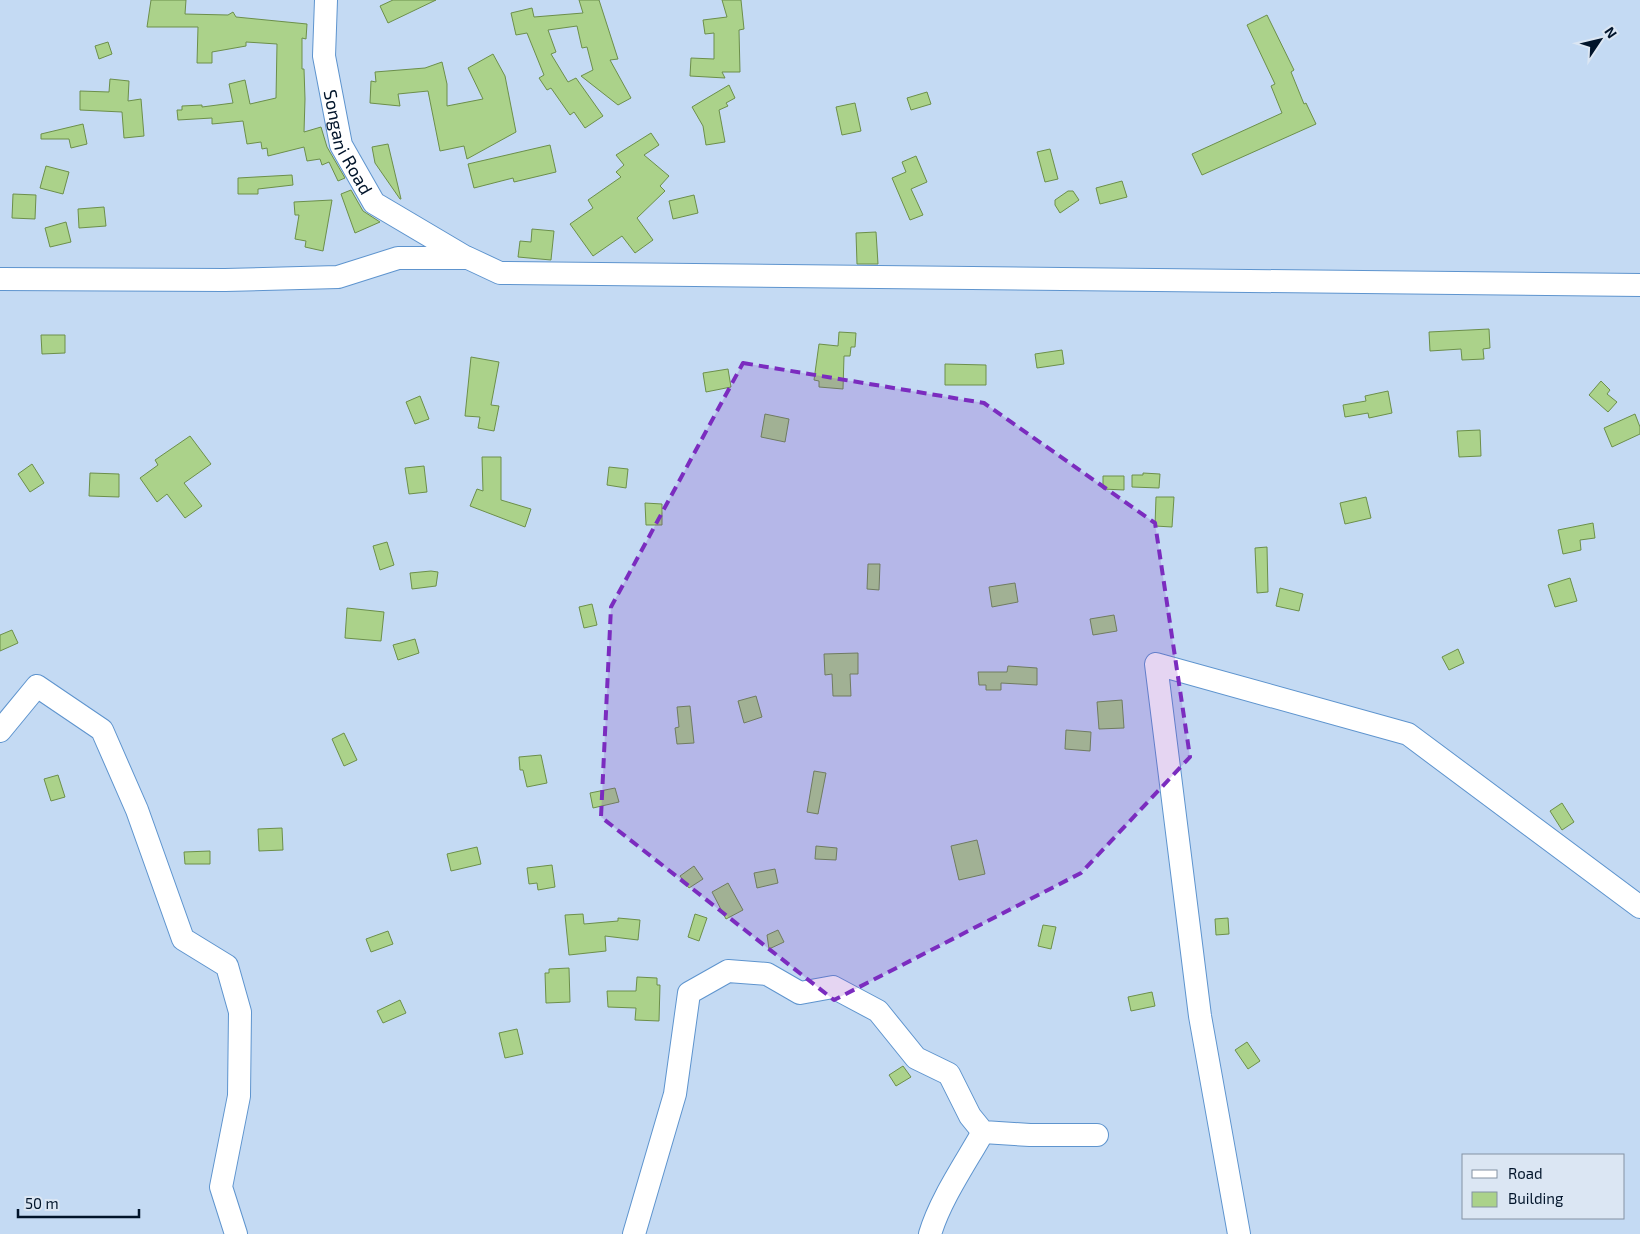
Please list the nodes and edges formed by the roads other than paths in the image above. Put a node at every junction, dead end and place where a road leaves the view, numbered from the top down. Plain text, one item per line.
1 (326, 0) edge
2 (468, 258) junction
3 (0, 279) edge
4 (1640, 285) edge
5 (0, 731) edge
6 (1640, 906) edge
7 (983, 1132) junction
8 (1098, 1135) dead end
9 (236, 1234) edge
10 (634, 1234) edge
11 (930, 1234) edge
12 (1239, 1234) edge

1 - 2 street, Songani Road
2 - 3 street
2 - 4 street, Songani Road
5 - 9 street
6 - 12 street
7 - 8 street
7 - 10 street
7 - 11 street

